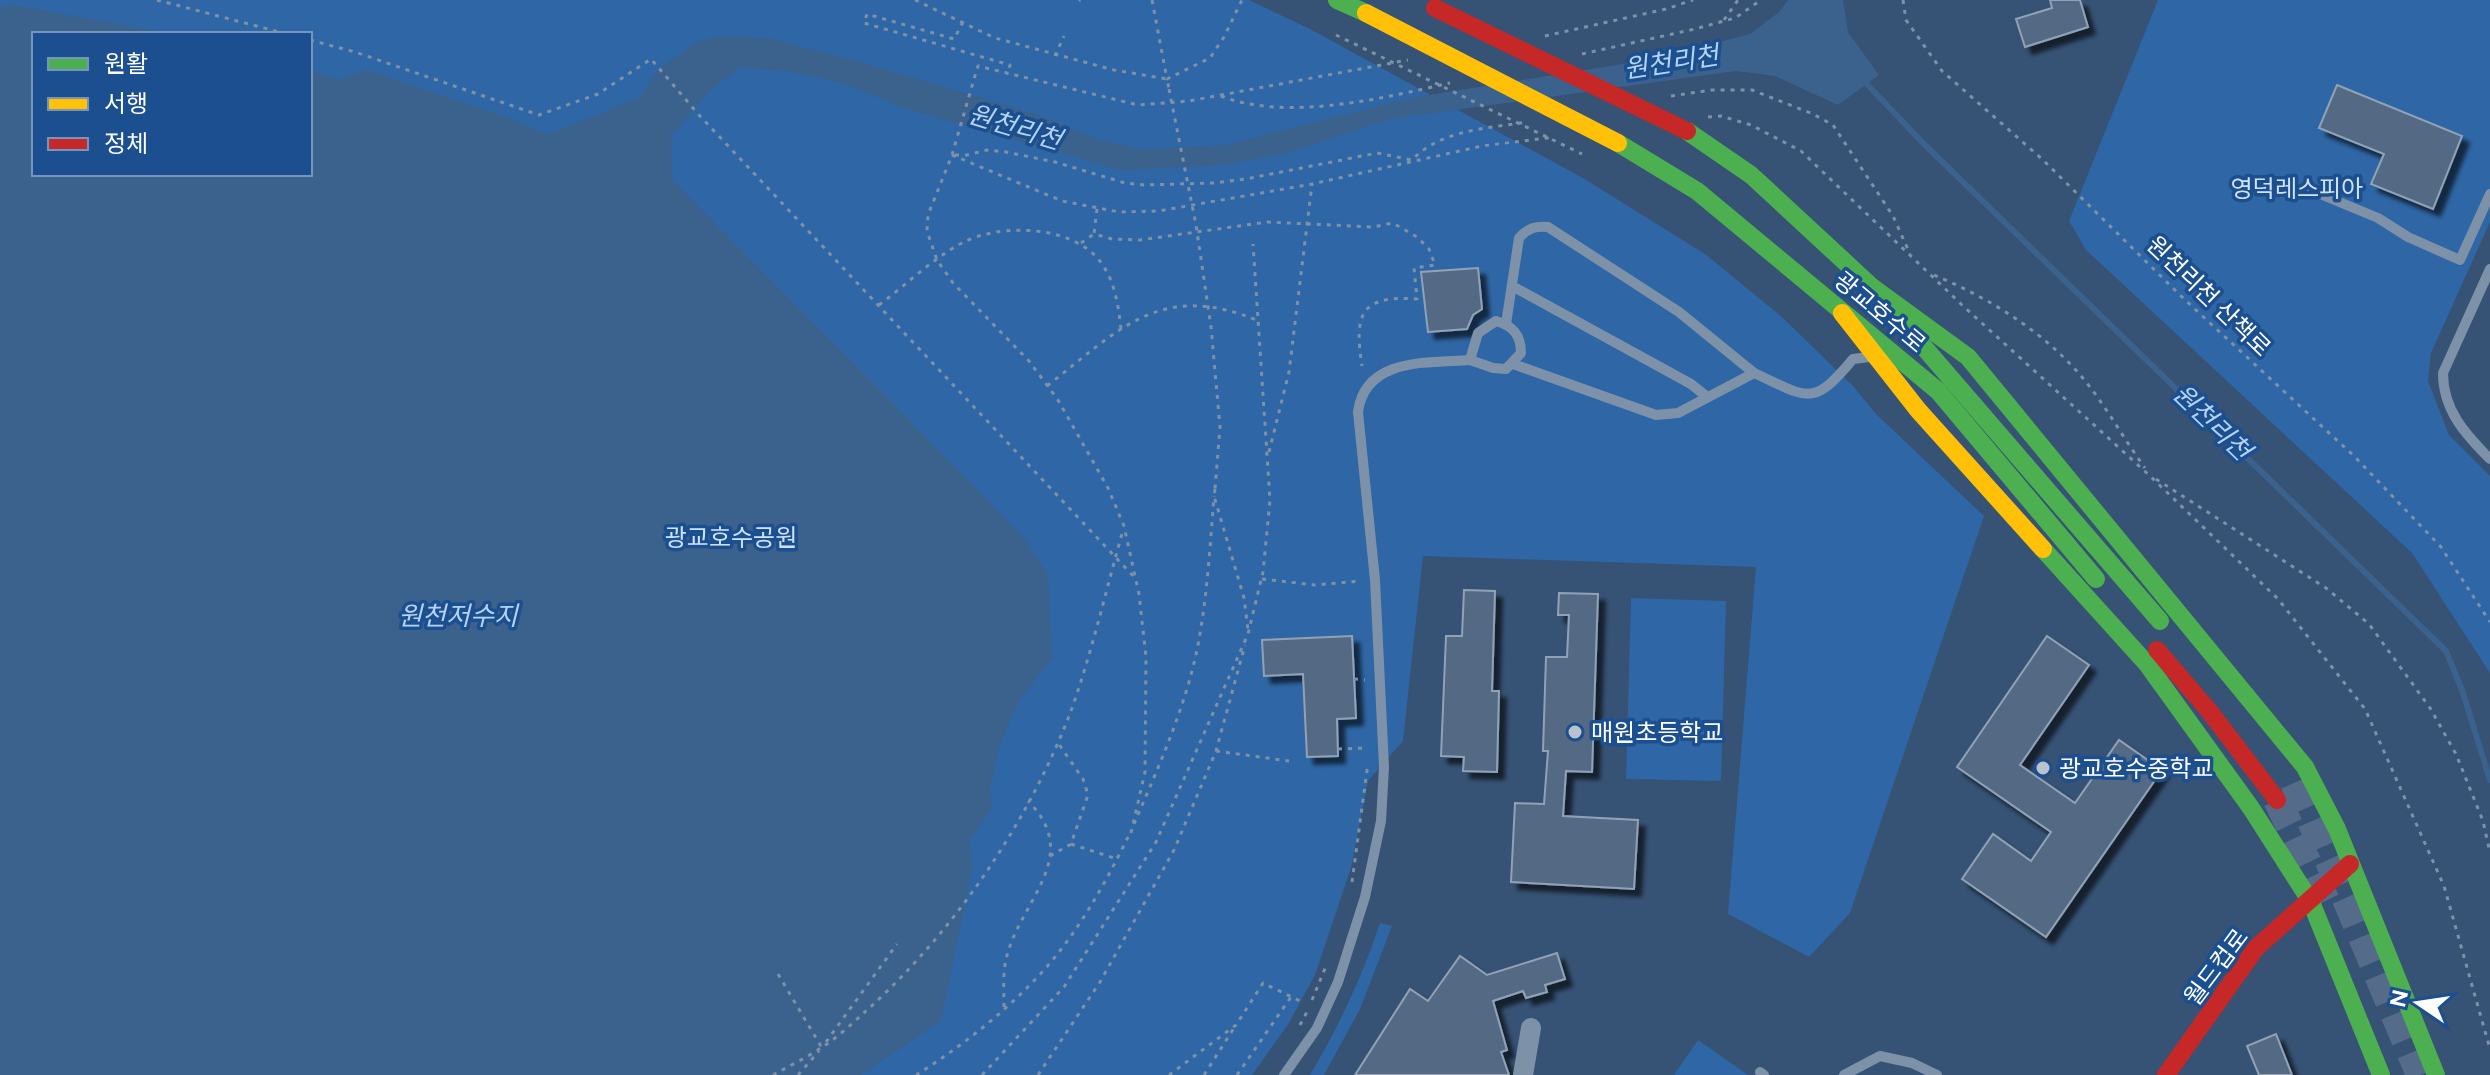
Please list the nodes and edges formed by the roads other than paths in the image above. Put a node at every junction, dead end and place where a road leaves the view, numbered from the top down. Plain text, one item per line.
1 (1337, 0) edge
2 (1427, 4) edge
3 (2308, 189) dead end
4 (2490, 194) edge
5 (2490, 269) edge
6 (1512, 286) junction
7 (1872, 287) junction
8 (1842, 313) junction
9 (1506, 324) junction
10 (1876, 357) junction
11 (1470, 360) junction
12 (1513, 364) junction
13 (1754, 373) junction
14 (1706, 396) junction
15 (2490, 459) edge
16 (2274, 758) dead end
17 (2277, 800) tunnel mouth
18 (2350, 864) junction
19 (2311, 902) junction
20 (1531, 1028) dead end
21 (1284, 1075) edge
22 (1523, 1075) edge
23 (1844, 1075) edge
24 (1937, 1075) edge
25 (2166, 1075) edge
26 (2381, 1075) edge
27 (2436, 1075) edge

1 - 8 main road, 광교호수로, bridge
2 - 7 main road, 광교호수로, bridge
3 - 4 lane
5 - 15 lane
6 - 9 lane
6 - 13 lane
6 - 14 lane
7 - 16 main road, 광교호수로
7 - 18 main road
8 - 10 main road
8 - 17 main road, 광교호수로
9 - 11 lane
9 - 12 lane
10 - 13 lane
10 - 19 main road
11 - 12 lane
11 - 21 lane
12 - 14 lane
13 - 14 lane
18 - 19 main road, 월드컵로
18 - 27 main road
19 - 25 main road, 월드컵로
19 - 26 main road
20 - 22 street
23 - 24 lane

